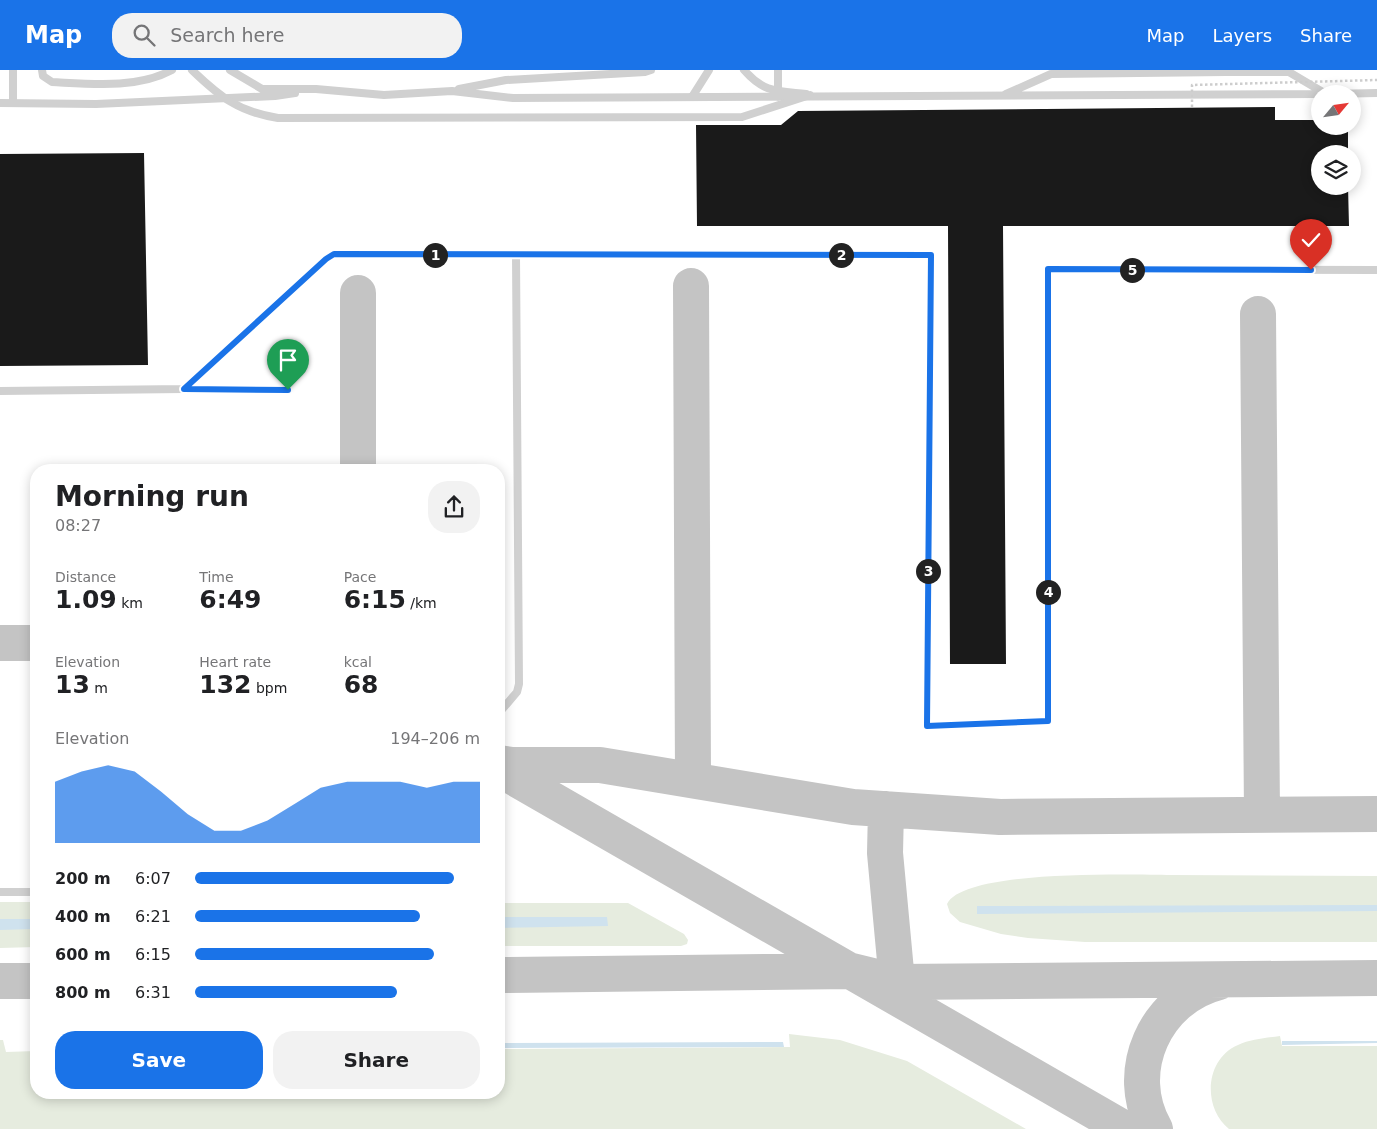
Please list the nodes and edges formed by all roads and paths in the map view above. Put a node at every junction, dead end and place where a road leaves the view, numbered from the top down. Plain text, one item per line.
1 (13, 70) edge
2 (42, 70) edge
3 (172, 70) edge
4 (192, 70) edge
5 (230, 70) edge
6 (708, 70) edge
7 (744, 70) edge
8 (778, 70) edge
9 (648, 71) edge
10 (1377, 80) edge
11 (1311, 85) edge
12 (316, 89) junction
13 (452, 91) junction
14 (1361, 93) edge
15 (1377, 93) edge
16 (1311, 94) edge
17 (810, 95) junction
18 (778, 97) junction
19 (692, 98) junction
20 (13, 102) junction
21 (0, 103) edge
22 (1192, 107) dead end
23 (516, 256) junction
24 (1377, 270) edge
25 (184, 389) junction
26 (288, 390) dead end
27 (0, 391) edge
28 (505, 706) edge
29 (0, 892) edge
30 (30, 892) edge

1 - 20 lane
2 - 3 lane
4 - 17 lane, bridge
5 - 12 lane
6 - 19 lane
7 - 17 lane, bridge
8 - 18 lane
9 - 13 lane
10 - 22 path, bridge
11 - 17 lane
12 - 13 lane
12 - 20 lane
13 - 19 lane
14 - 15 lane
16 - 18 lane
18 - 19 lane
20 - 21 lane
23 - 24 lane
23 - 25 lane
23 - 28 lane
25 - 26 lane
25 - 27 lane
29 - 30 lane

